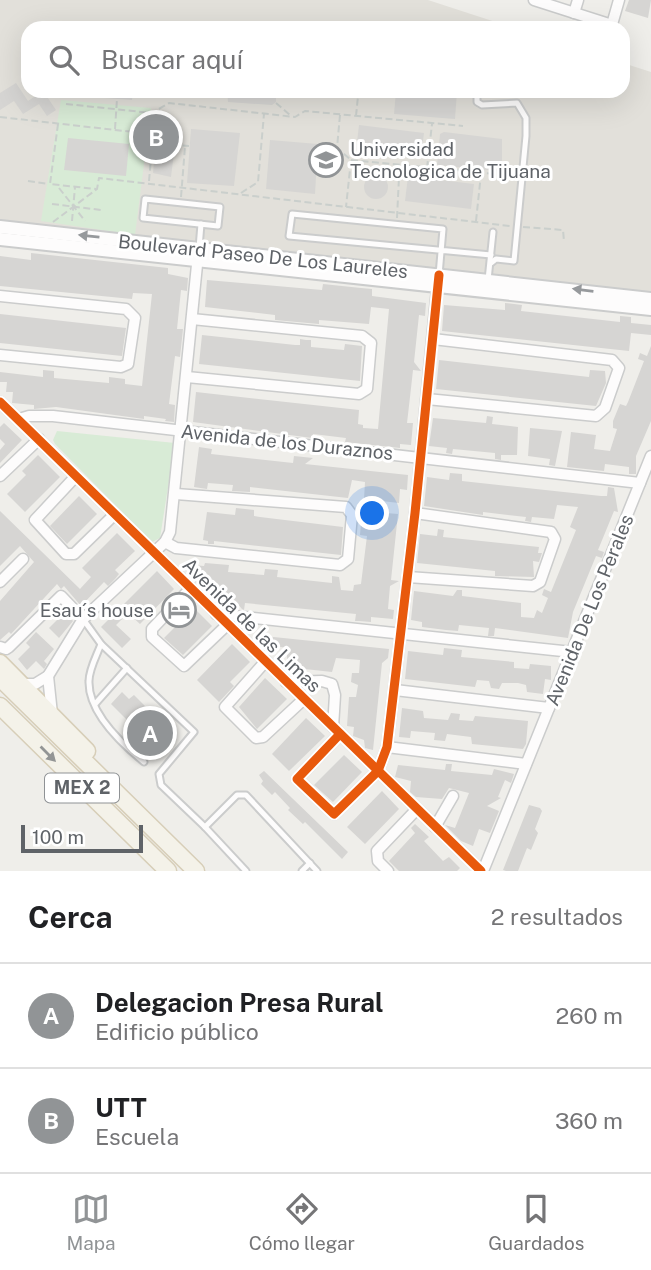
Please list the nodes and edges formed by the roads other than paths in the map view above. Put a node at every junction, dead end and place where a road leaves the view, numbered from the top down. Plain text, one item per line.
1 (534, 0) edge
2 (578, 0) edge
3 (619, 0) edge
4 (574, 13) junction
5 (597, 21) edge
6 (613, 21) edge
7 (477, 98) edge
8 (201, 224) junction
9 (0, 227) edge
10 (493, 232) dead end
11 (0, 239) edge
12 (199, 248) junction
13 (440, 251) junction
14 (491, 255) junction
15 (198, 261) junction
16 (491, 263) junction
17 (488, 280) junction
18 (438, 281) junction
19 (0, 296) edge
20 (651, 299) edge
21 (651, 309) edge
22 (192, 319) junction
23 (433, 339) junction
24 (0, 355) edge
25 (187, 377) junction
26 (427, 399) junction
27 (1, 404) edge
28 (19, 419) junction
29 (182, 431) junction
30 (39, 439) junction
31 (421, 456) junction
32 (651, 456) edge
33 (76, 476) junction
34 (0, 477) edge
35 (640, 483) junction
36 (176, 494) junction
37 (415, 513) junction
38 (114, 515) junction
39 (165, 542) junction
40 (153, 552) junction
41 (23, 559) dead end
42 (408, 577) junction
43 (0, 582) edge
44 (190, 589) junction
45 (216, 614) junction
46 (83, 619) junction
47 (227, 625) junction
48 (401, 632) junction
49 (101, 643) junction
50 (0, 647) edge
51 (572, 652) junction
52 (265, 662) junction
53 (0, 663) edge
54 (127, 668) junction
55 (48, 676) junction
56 (0, 678) edge
57 (286, 682) junction
58 (20, 684) junction
59 (395, 690) junction
60 (304, 699) junction
61 (96, 703) junction
62 (0, 706) edge
63 (549, 708) junction
64 (52, 714) junction
65 (336, 731) junction
66 (387, 747) junction
67 (144, 762) dead end
68 (526, 764) junction
69 (378, 771) junction
70 (99, 776) junction
71 (453, 796) dead end
72 (417, 809) junction
73 (205, 827) junction
74 (435, 827) junction
75 (310, 863) junction
76 (168, 871) edge
77 (196, 871) edge
78 (246, 871) edge
79 (302, 871) edge
80 (317, 871) edge
81 (388, 871) edge
82 (482, 871) edge

1 - 4 street
2 - 4 street
3 - 6 street
4 - 5 street
7 - 16 lane
8 - 8 lane
8 - 12 lane
12 -> 9 street, Boulevard Paseo De Los Laureles
10 - 14 lane
11 - 15 street, Boulevard Paseo De Los Laureles
12 - 15 street
12 - 18 street, Boulevard Paseo De Los Laureles
13 - 13 lane
13 - 14 lane
13 - 18 lane
14 - 16 lane
15 - 18 street, Boulevard Paseo De Los Laureles
15 - 22 street
16 - 17 lane
17 - 18 street, Boulevard Paseo De Los Laureles
20 -> 17 street, Boulevard Paseo De Los Laureles
18 - 21 street, Boulevard Paseo De Los Laureles
18 - 23 street
19 - 24 street
22 - 25 street
22 - 25 street
23 - 26 street
23 - 26 street
25 - 29 street
26 - 31 street
27 - 28 street, Avenida de las Limas
28 - 29 street, Avenida de los Duraznos
28 - 30 street, Avenida de las Limas
29 - 31 street, Avenida de los Duraznos
29 - 36 street
30 - 33 street, Avenida de las Limas
30 - 34 street
31 - 35 street, Avenida de los Duraznos
31 - 37 street
32 - 35 street, Avenida De Los Perales
33 - 38 street, Avenida de las Limas
33 - 38 street
35 - 51 street, Avenida De Los Perales
36 - 39 street
36 - 39 street
37 - 42 street
37 - 42 street
38 - 40 street, Avenida de las Limas
39 - 40 street
40 - 44 street, Avenida de las Limas
40 - 46 street
41 - 43 street
42 - 48 street
44 - 45 street, Avenida de las Limas
44 - 47 street
45 - 47 street, Avenida de las Limas
45 - 48 street
46 - 49 lane
46 - 50 street
46 - 55 street
47 - 52 street, Avenida de las Limas
48 - 51 street
48 - 59 street
49 - 54 lane
49 - 61 lane
51 - 63 street, Avenida De Los Perales
52 - 57 street, Avenida de las Limas
52 - 60 street
53 - 58 main road
54 - 61 lane
54 - 73 lane
55 - 58 street
55 - 64 street
56 - 70 main road, MEX 2
57 - 60 street, Avenida de las Limas
57 - 65 street, Avenida de las Limas
58 - 64 main road
59 - 63 street
59 - 66 street
60 - 65 street, Avenida de las Limas
61 - 67 lane
62 -> 76 main road, MEX 2
63 - 68 street, Avenida De Los Perales
64 - 70 main road
65 - 69 street, Avenida de las Limas
65 - 69 street
66 - 68 street
66 - 69 street
68 - 82 street, Avenida De Los Perales
69 - 72 street, Avenida de las Limas
70 - 77 main road, MEX 2
71 - 74 street
72 - 74 street, Avenida de las Limas
72 - 81 street
73 - 75 lane
73 - 78 lane
74 - 82 street, Avenida de las Limas
75 - 79 lane
75 - 80 lane

